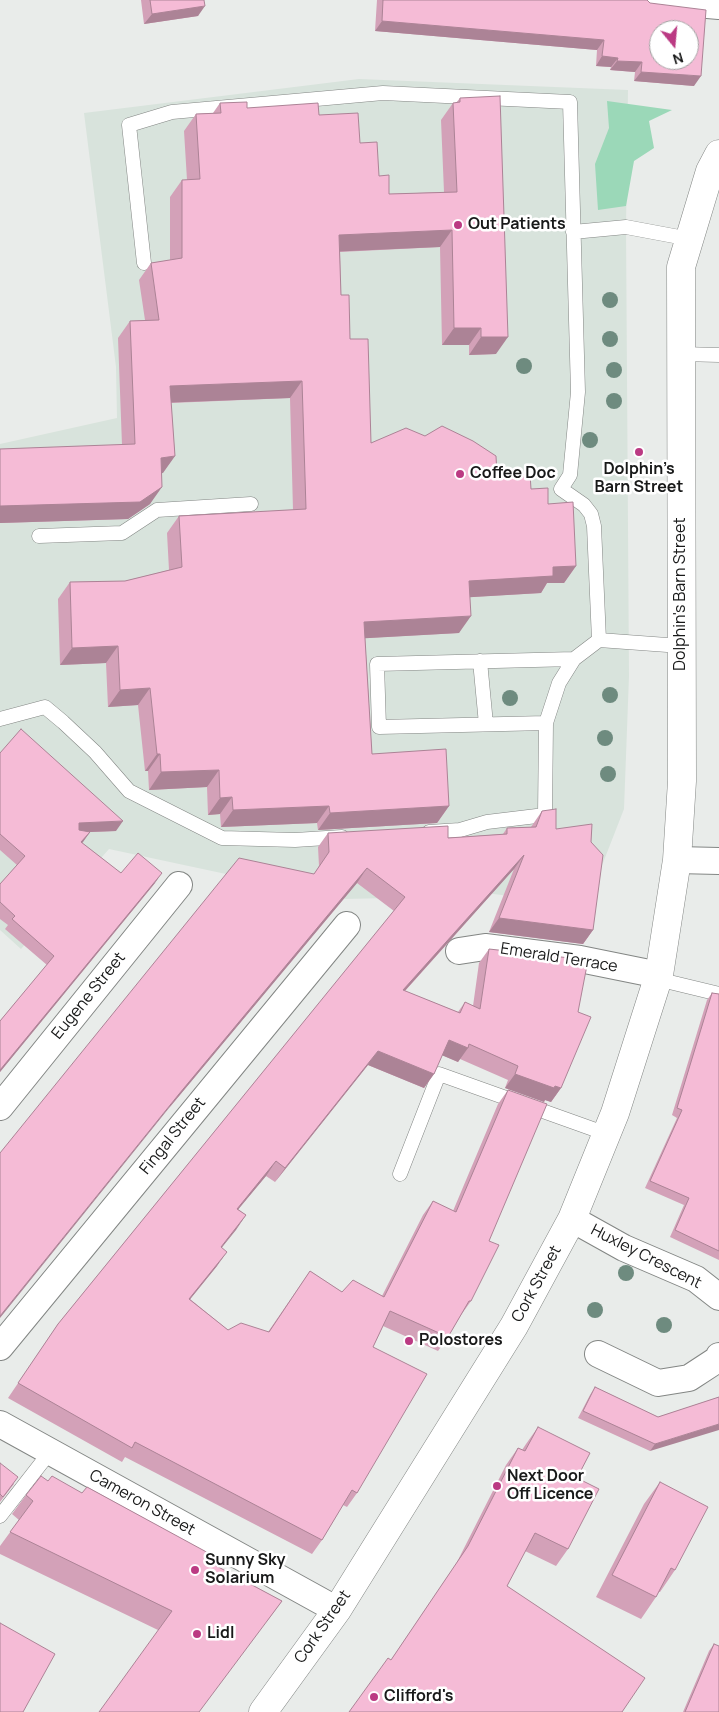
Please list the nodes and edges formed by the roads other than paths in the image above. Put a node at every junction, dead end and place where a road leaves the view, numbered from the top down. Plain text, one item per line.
1 (651, 0) edge
2 (719, 6) edge
3 (719, 154) edge
4 (573, 232) junction
5 (690, 239) junction
6 (144, 263) dead end
7 (681, 354) junction
8 (719, 355) edge
9 (251, 504) dead end
10 (39, 536) dead end
11 (599, 640) junction
12 (681, 646) junction
13 (574, 659) junction
14 (480, 661) junction
15 (0, 719) edge
16 (546, 723) junction
17 (486, 724) junction
18 (412, 833) edge
19 (353, 836) edge
20 (677, 860) junction
21 (719, 861) edge
22 (178, 885) dead end
23 (347, 925) dead end
24 (459, 951) edge
25 (658, 977) junction
26 (719, 994) edge
27 (0, 1107) edge
28 (607, 1134) junction
29 (400, 1174) dead end
30 (572, 1219) junction
31 (719, 1297) edge
32 (0, 1347) edge
33 (598, 1354) dead end
34 (719, 1356) edge
35 (0, 1424) edge
36 (50, 1452) junction
37 (0, 1516) edge
38 (337, 1610) junction
39 (262, 1712) edge

1 - 2 street
3 - 5 main road, Dolphin's Barn Street
4 - 5 lane
4 - 6 lane
4 - 11 lane
5 - 7 main road, Dolphin's Barn Street
7 - 8 lane
7 - 12 main road, Dolphin's Barn Street
9 - 10 lane
11 - 12 lane
11 - 13 lane
12 - 20 main road, Dolphin's Barn Street
13 - 14 lane
13 - 16 lane
14 - 17 lane
14 - 17 lane
15 - 19 lane
16 - 17 lane
16 - 18 lane
20 - 21 street
20 - 25 main road, Cork Street
22 - 27 street, Eugene Street
23 - 32 street, Fingal Street
24 - 25 street, Emerald Terrace
25 - 26 lane
25 - 28 main road, Cork Street
28 - 29 lane
28 - 30 main road, Cork Street
30 - 31 street, Huxley Crescent
30 - 38 main road, Cork Street
33 - 34 street
35 - 36 street, Cameron Street
36 - 37 lane
36 - 38 street, Cameron Street
38 - 39 main road, Cork Street

